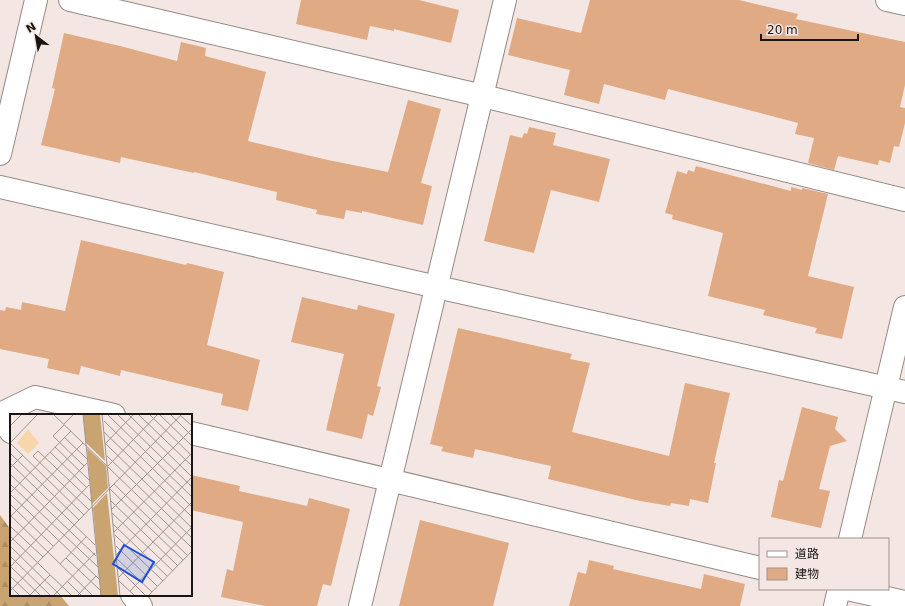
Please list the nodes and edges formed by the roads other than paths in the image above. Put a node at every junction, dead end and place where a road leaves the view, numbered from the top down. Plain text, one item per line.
1 (36, 0) edge
2 (70, 0) edge
3 (506, 0) edge
4 (887, 0) edge
5 (905, 4) edge
6 (482, 96) junction
7 (0, 154) edge
8 (0, 187) edge
9 (905, 200) edge
10 (437, 288) junction
11 (905, 307) edge
12 (896, 390) edge
13 (0, 414) edge
14 (110, 414) edge
15 (0, 418) edge
16 (10, 431) edge
17 (192, 433) edge
18 (390, 480) junction
19 (850, 538) edge
20 (759, 568) edge
21 (839, 590) edge
22 (851, 590) edge
23 (133, 596) edge
24 (905, 602) edge
25 (141, 606) edge
26 (360, 606) edge
27 (835, 606) edge

1 - 7 street
2 - 6 street
3 - 6 street
4 - 5 street
6 - 9 street
6 - 10 street
8 - 10 street
10 - 12 street
10 - 18 street
11 - 12 street
12 - 19 street
13 - 14 street
15 - 16 street
17 - 18 street
18 - 20 street
18 - 26 street
21 - 27 street
22 - 24 street
23 - 25 street

